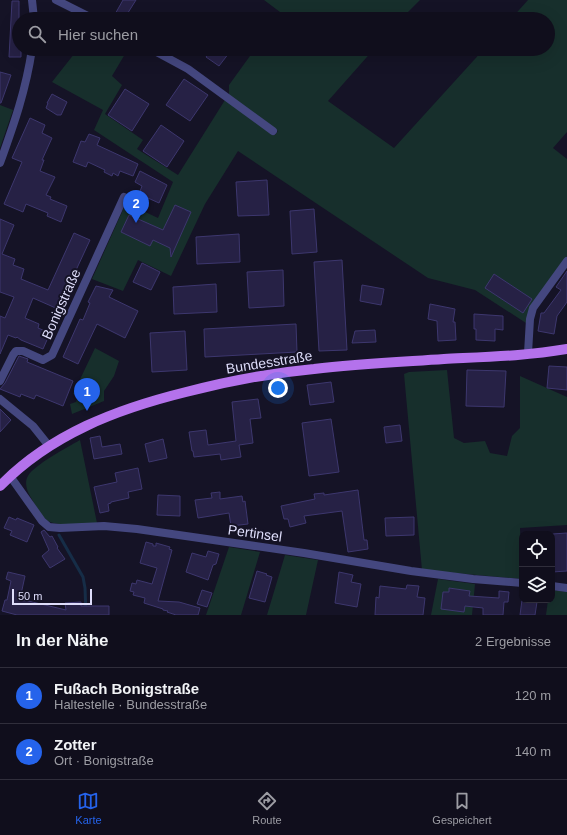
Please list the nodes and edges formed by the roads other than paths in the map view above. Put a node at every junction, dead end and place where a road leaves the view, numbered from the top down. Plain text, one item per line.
1 (32, 0) edge
2 (56, 0) edge
3 (33, 12) edge
4 (80, 12) edge
5 (31, 56) edge
6 (164, 56) edge
7 (274, 130) dead end
8 (0, 163) edge
9 (124, 197) dead end
10 (567, 261) edge
11 (567, 349) edge
12 (528, 353) junction
13 (0, 381) edge
14 (0, 399) edge
15 (49, 446) junction
16 (10, 476) junction
17 (0, 486) edge
18 (519, 583) edge
19 (555, 586) edge
20 (567, 588) edge

1 - 3 street
2 - 4 street
5 - 8 street
6 - 7 street
9 - 13 street, Bonigstraße
10 - 12 street
11 - 12 main road, Bundesstraße
12 - 15 main road, Bundesstraße
14 - 15 street
15 - 16 main road, Bundesstraße
16 - 17 main road, Bundesstraße
16 - 18 street, Pertinsel
19 - 20 street

